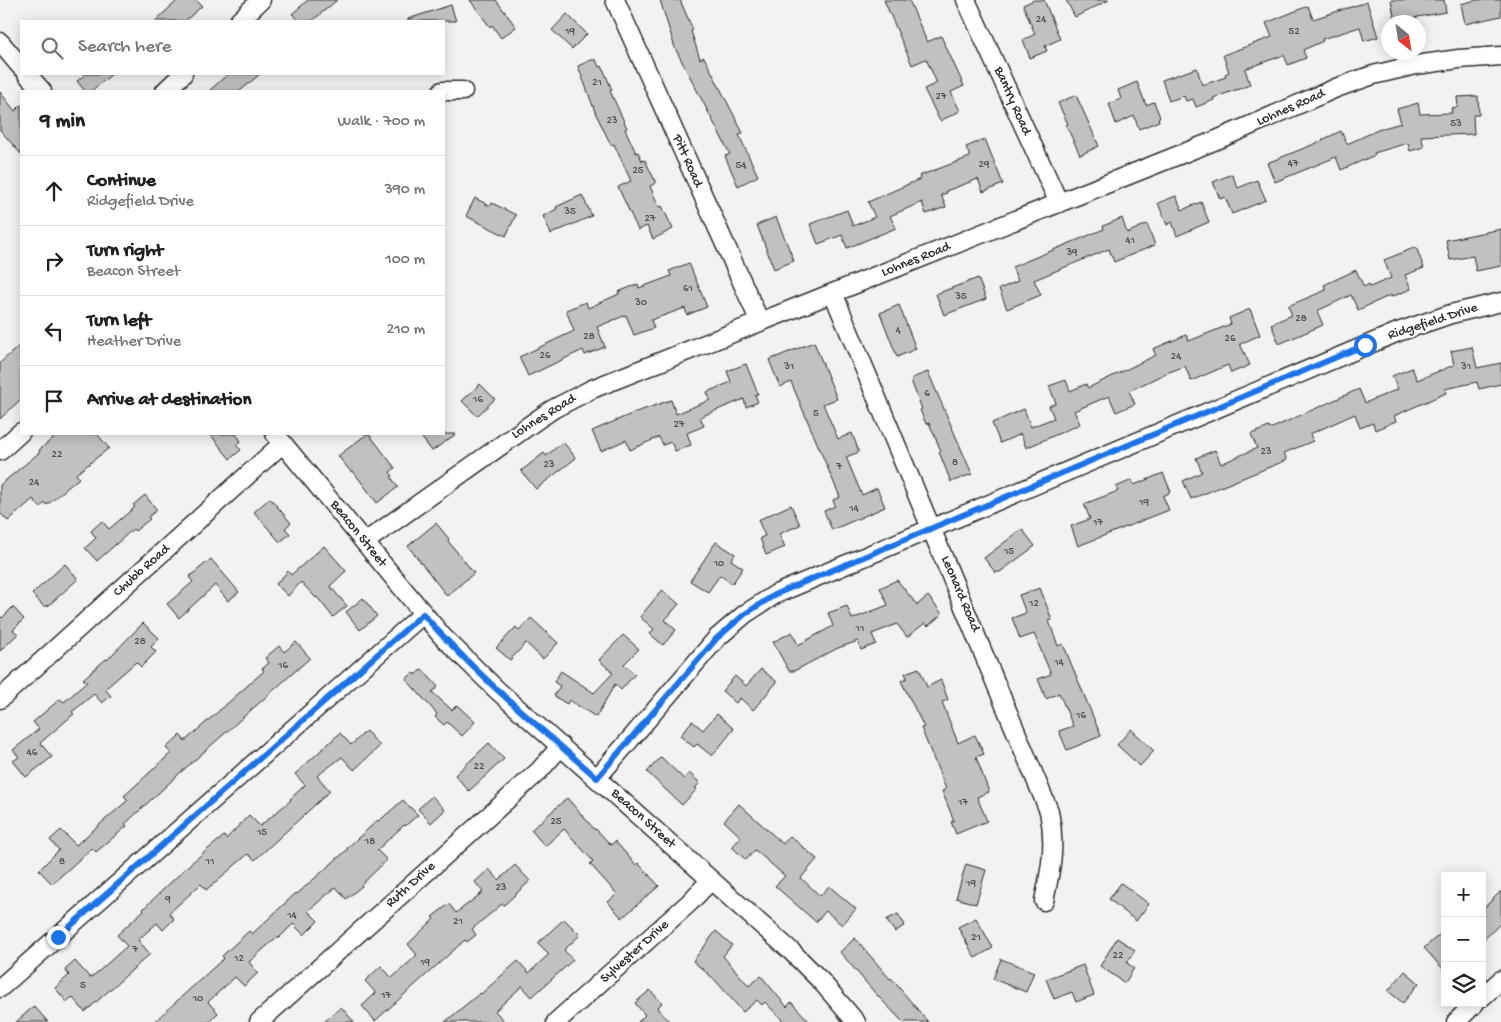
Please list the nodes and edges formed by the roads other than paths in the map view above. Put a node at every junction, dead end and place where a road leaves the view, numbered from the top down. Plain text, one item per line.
1 (261, 0) edge
2 (615, 0) edge
3 (966, 0) edge
4 (240, 20) edge
5 (0, 42) edge
6 (1501, 56) edge
7 (20, 66) edge
8 (28, 75) edge
9 (182, 75) edge
10 (41, 90) edge
11 (166, 90) edge
12 (445, 91) edge
13 (463, 91) dead end
14 (1058, 203) junction
15 (833, 293) junction
16 (1501, 302) edge
17 (760, 322) junction
18 (20, 433) edge
19 (279, 438) edge
20 (1, 450) edge
21 (932, 528) junction
22 (365, 542) junction
23 (423, 614) junction
24 (0, 699) edge
25 (561, 746) junction
26 (597, 778) junction
27 (711, 880) junction
28 (1044, 901) dead end
29 (1501, 980) edge
30 (0, 988) edge
31 (1486, 993) edge
32 (1471, 1007) edge
33 (259, 1022) edge
34 (556, 1022) edge
35 (855, 1022) edge
36 (1456, 1022) edge

1 - 4 street
2 - 17 street, Pitt Road
3 - 14 street, Bantry Road
5 - 7 street
6 - 14 street, Lohnes Road
8 - 10 street
9 - 11 street
12 - 13 street
14 - 15 street, Lohnes Road
15 - 17 street, Lohnes Road
15 - 21 street, Leonard Road
16 - 21 street, Ridgefield Drive
17 - 22 street, Lohnes Road
18 - 20 street
19 - 22 street, Beacon Street
19 - 24 street, Chubb Road
21 - 26 street, Ridgefield Drive
21 - 28 street, Leonard Road
22 - 23 street, Beacon Street
23 - 25 street, Beacon Street
23 - 30 street
25 - 26 street, Beacon Street
25 - 33 street, Ruth Drive
26 - 27 street, Beacon Street
27 - 34 street, Sylvester Drive
27 - 35 street, Beacon Street
29 - 31 street
32 - 36 street

